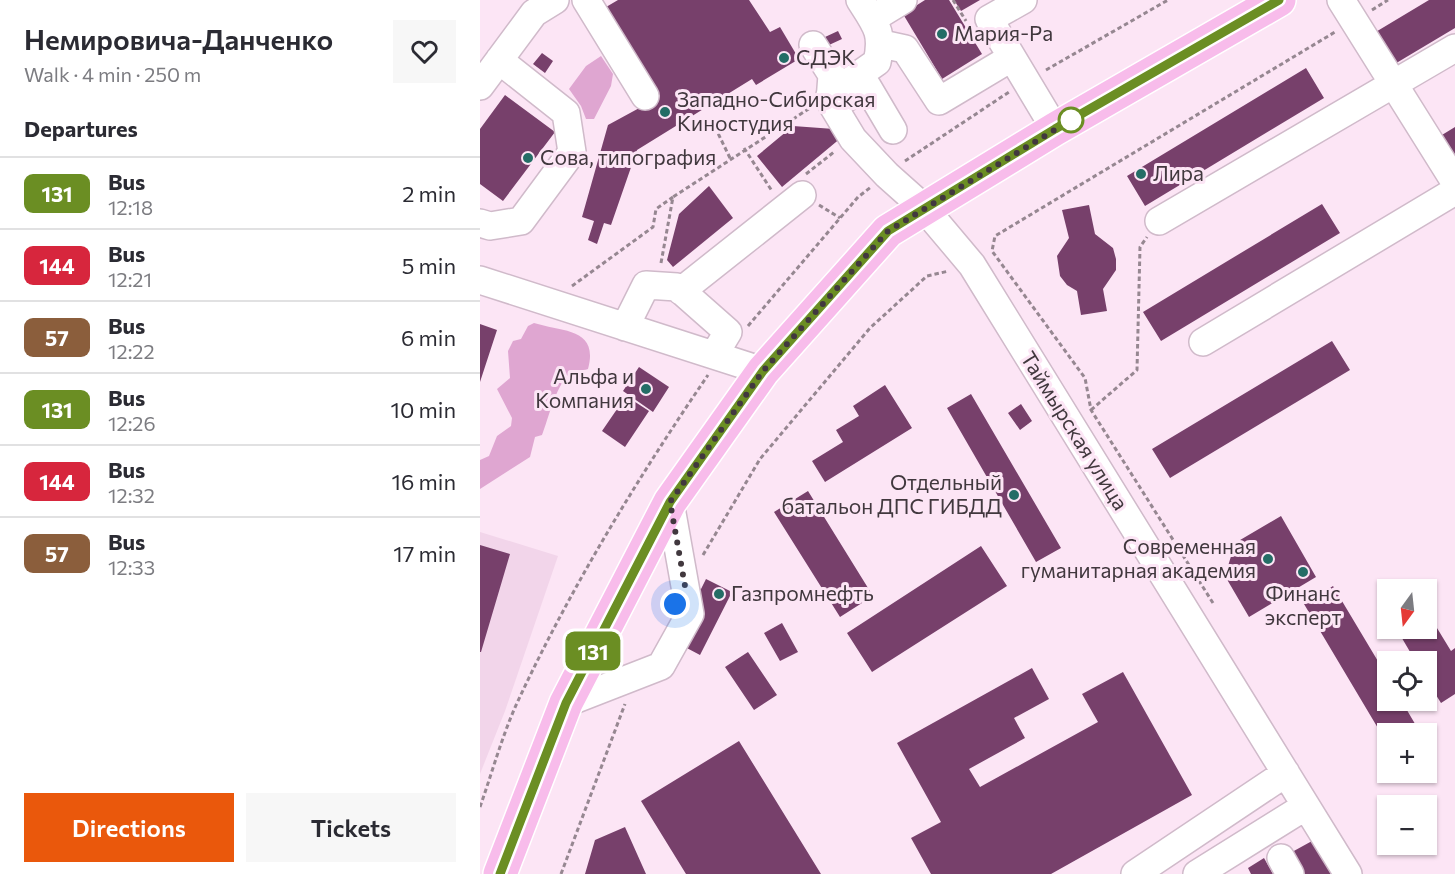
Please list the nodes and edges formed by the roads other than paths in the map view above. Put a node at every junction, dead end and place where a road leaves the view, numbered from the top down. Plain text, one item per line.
1 (555, 0) edge
2 (586, 0) edge
3 (903, 0) edge
4 (1023, 0) edge
5 (1279, 0) edge
6 (1348, 10) edge
7 (871, 21) edge
8 (813, 45) dead end
9 (1455, 48) edge
10 (1011, 58) junction
11 (499, 60) junction
12 (1393, 83) junction
13 (480, 86) edge
14 (645, 96) dead end
15 (831, 101) junction
16 (1055, 129) junction
17 (894, 130) dead end
18 (1455, 182) edge
19 (1455, 191) edge
20 (790, 197) road end
21 (924, 208) junction
22 (1159, 221) road end
23 (480, 223) edge
24 (480, 280) edge
25 (669, 288) junction
26 (625, 327) junction
27 (1203, 342) dead end
28 (714, 355) junction
29 (763, 371) junction
30 (670, 502) junction
31 (566, 703) junction
32 (1286, 773) junction
33 (1306, 806) junction
34 (1196, 833) junction
35 (1211, 870) edge
36 (500, 874) edge
37 (1135, 874) edge
38 (1348, 874) edge

1 - 11 street
2 - 14 street
3 - 7 street
4 - 10 street
5 - 16 main road
6 - 12 street
7 - 10 street
7 - 15 street
8 - 15 street
9 - 12 street
10 - 16 street
11 - 13 street
11 - 23 street
12 - 18 street
12 - 22 street
15 - 17 street
15 - 21 street, Таймырская улица
16 - 21 main road
19 - 27 street
20 - 25 street
21 - 29 main road
21 - 32 street, Таймырская улица
24 - 26 street
25 - 26 street
25 - 28 street
26 - 28 street
28 - 29 street
29 - 30 main road
30 - 31 main road
30 - 31 street
31 - 36 main road
32 - 33 street, Таймырская улица
32 - 34 street
33 - 35 street
33 - 38 street, Таймырская улица
34 - 35 street
34 - 37 street

